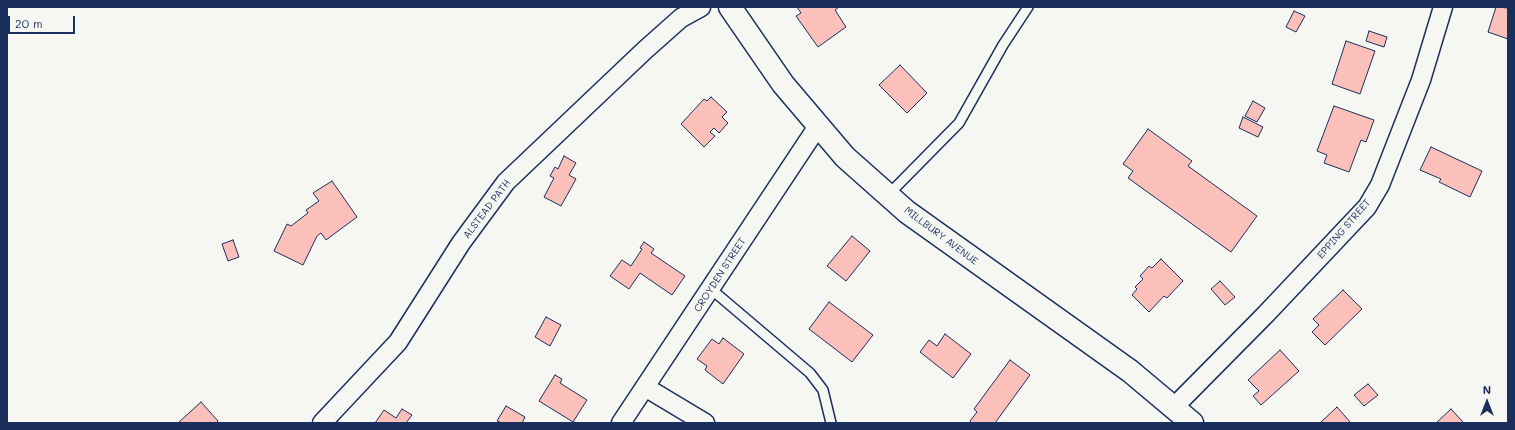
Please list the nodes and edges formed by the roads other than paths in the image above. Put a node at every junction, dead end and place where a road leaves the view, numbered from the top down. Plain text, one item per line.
1 (701, 7) edge
2 (730, 7) edge
3 (1028, 7) edge
4 (1444, 7) edge
5 (818, 126) junction
6 (888, 195) junction
7 (711, 289) junction
8 (645, 387) junction
9 (1174, 407) junction
10 (322, 423) edge
11 (621, 423) edge
12 (705, 423) edge
13 (831, 423) edge
14 (1192, 423) edge

1 - 10 street, ALSTEAD PATH
2 - 5 main road, MILLBURY AVENUE
3 - 6 lane
4 - 9 street, EPPING STREET
5 - 6 main road, MILLBURY AVENUE
5 - 7 street, CROYDEN STREET
6 - 9 main road, MILLBURY AVENUE
7 - 8 street, CROYDEN STREET
7 - 13 lane
8 - 11 street, CROYDEN STREET
8 - 12 street
9 - 14 main road, MILLBURY AVENUE

